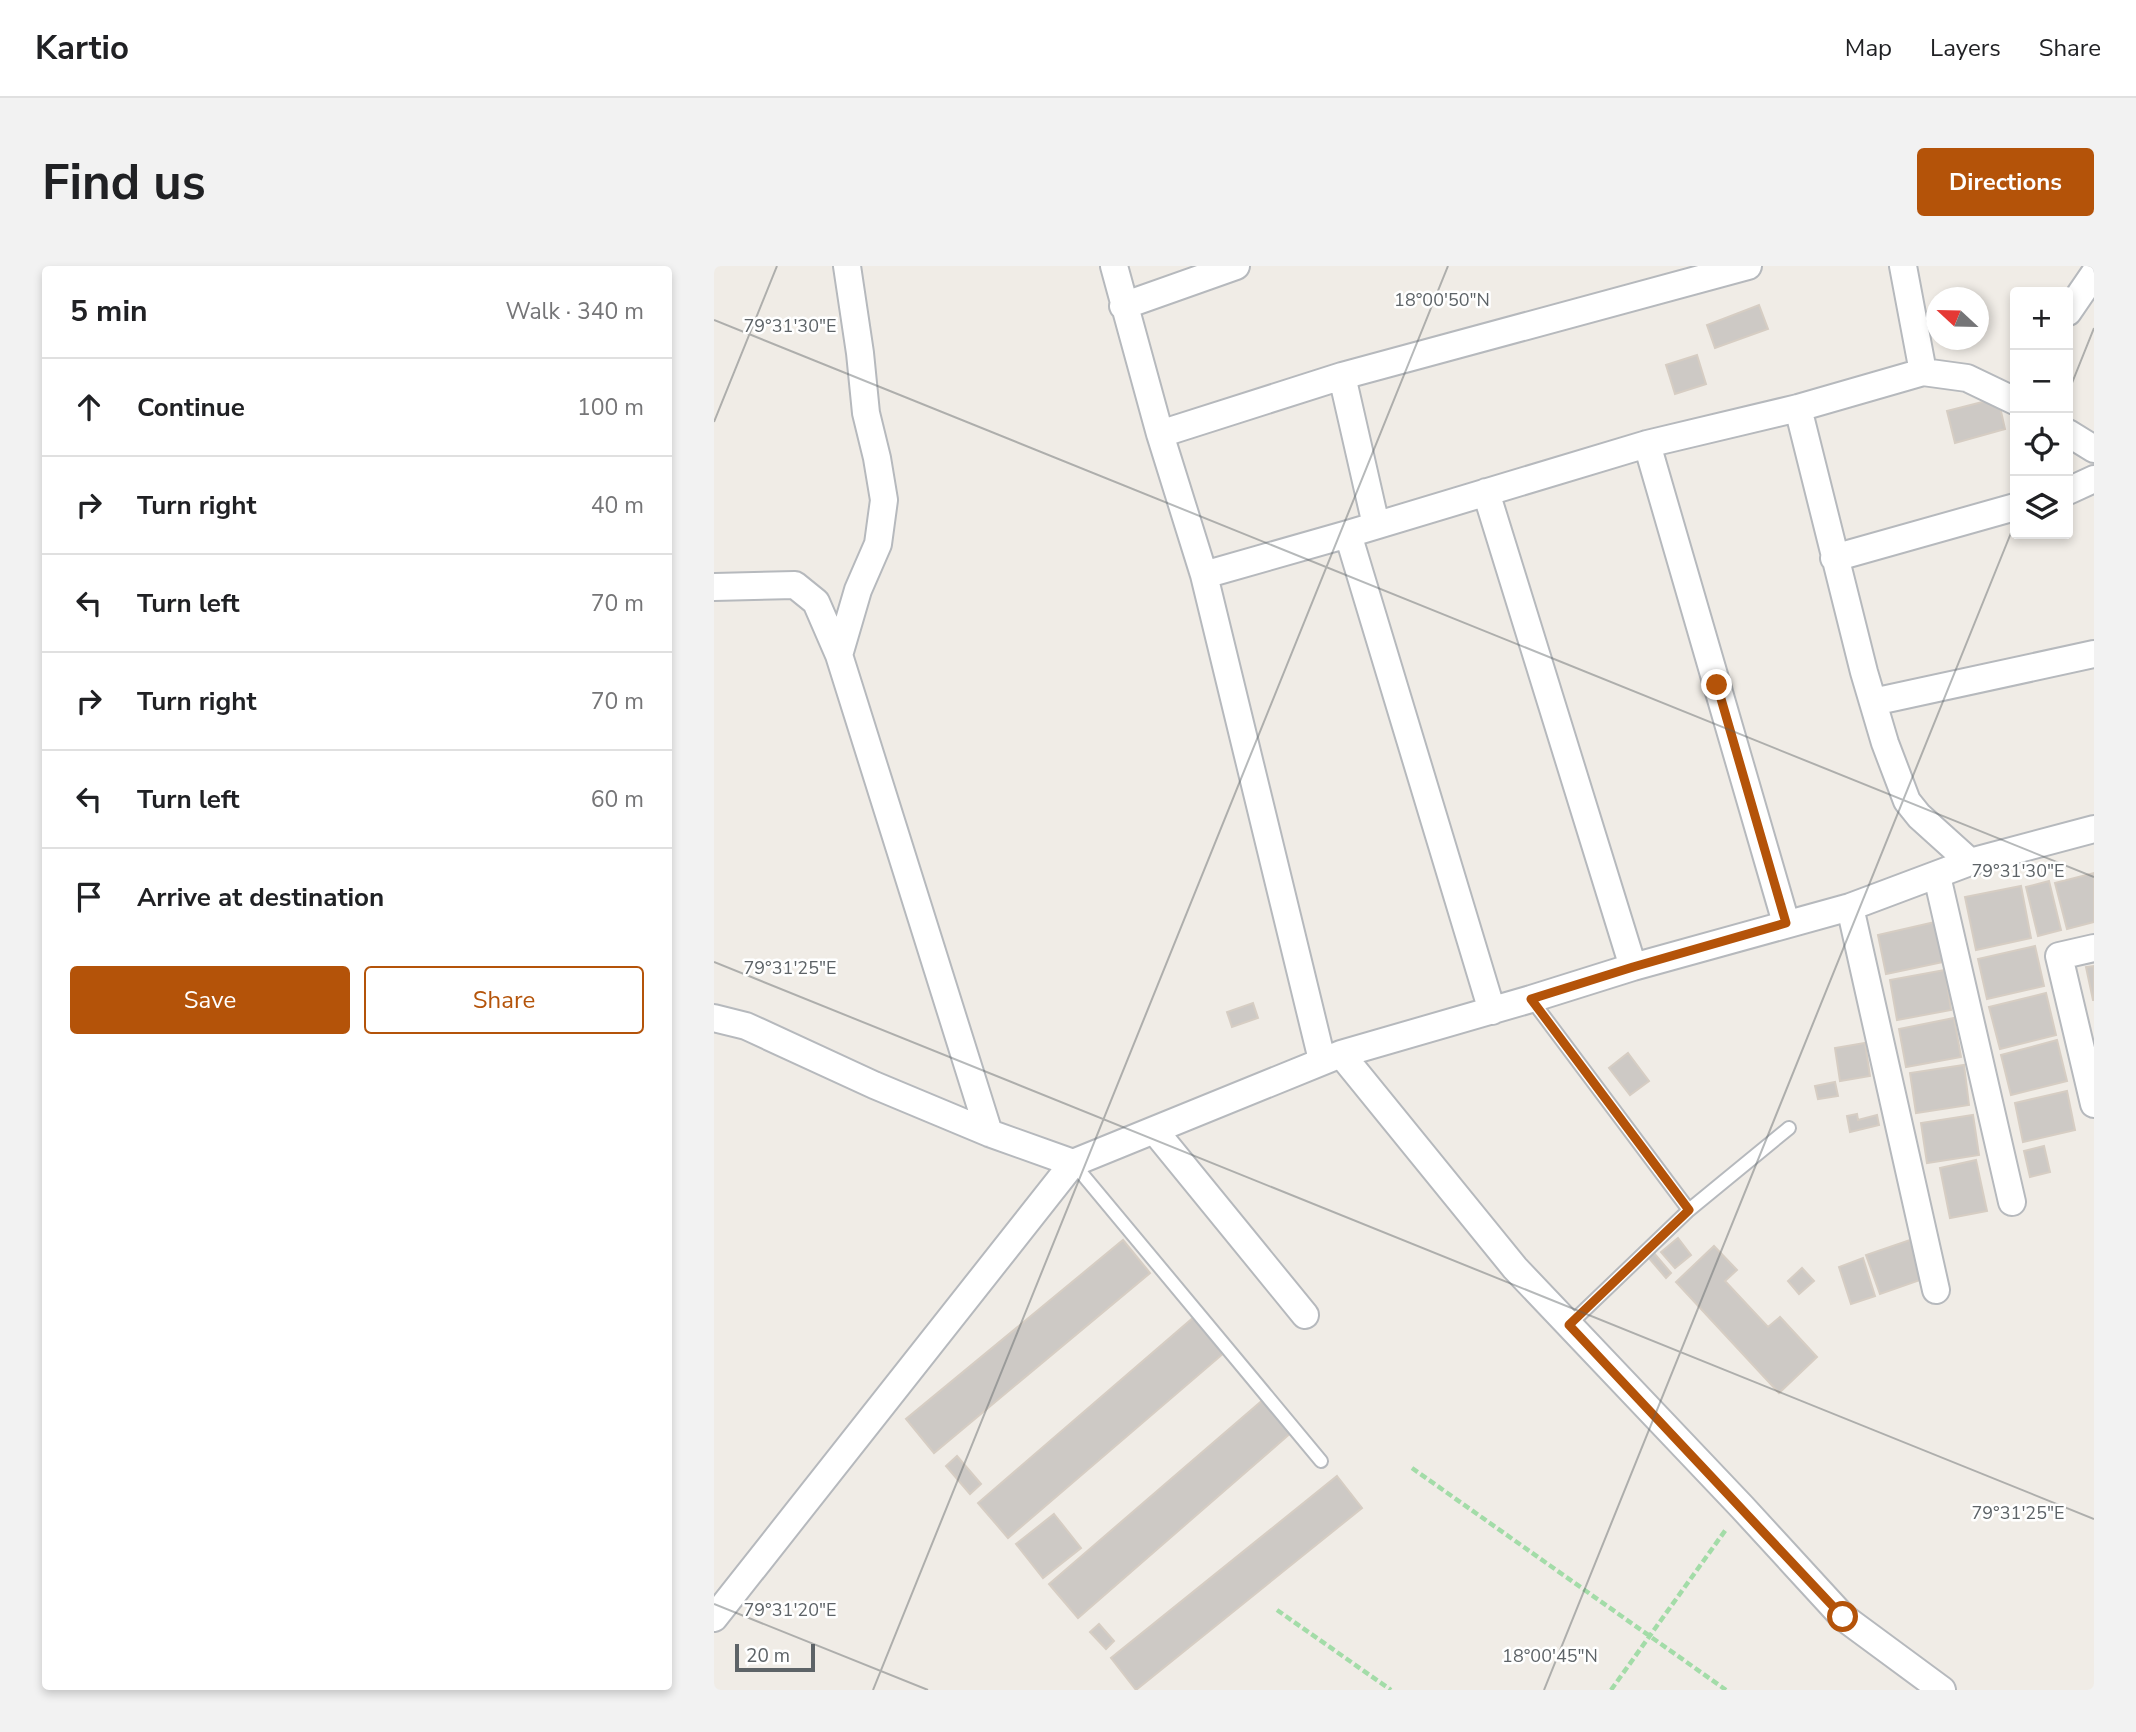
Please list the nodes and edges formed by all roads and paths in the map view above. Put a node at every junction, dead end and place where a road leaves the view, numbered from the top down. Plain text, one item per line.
1 (848, 266) edge
2 (1114, 266) edge
3 (1236, 266) edge
4 (1748, 266) edge
5 (1903, 266) edge
6 (2094, 274) edge
7 (2073, 305) edge
8 (1123, 306) junction
9 (1923, 372) junction
10 (1342, 376) junction
11 (2010, 394) edge
12 (1798, 408) junction
13 (1160, 434) junction
14 (2073, 436) edge
15 (1647, 444) junction
16 (2094, 449) edge
17 (2094, 480) edge
18 (2073, 489) edge
19 (1486, 492) junction
20 (2010, 508) edge
21 (1376, 525) junction
22 (1348, 534) junction
23 (1834, 558) junction
24 (1204, 575) junction
25 (714, 587) edge
26 (839, 654) junction
27 (2094, 654) edge
28 (1873, 702) junction
29 (2094, 829) edge
30 (1970, 862) junction
31 (1937, 876) junction
32 (1850, 907) junction
33 (1786, 923) junction
34 (2094, 948) edge
35 (1633, 967) junction
36 (1531, 999) junction
37 (1492, 1010) junction
38 (714, 1018) edge
39 (1332, 1057) junction
40 (2094, 1104) edge
41 (1789, 1128) dead end
42 (1154, 1130) junction
43 (989, 1133) junction
44 (1073, 1163) junction
45 (2012, 1202) dead end
46 (1689, 1210) junction
47 (1936, 1290) dead end
48 (1305, 1315) dead end
49 (1569, 1325) junction
50 (1321, 1461) dead end
51 (1412, 1468) dead end
52 (1742, 1507) junction
53 (1277, 1610) dead end
54 (714, 1618) edge
55 (1650, 1636) junction
56 (1391, 1690) edge
57 (1611, 1690) edge
58 (1726, 1690) edge
59 (1942, 1690) edge

1 - 26 street
2 - 8 street
3 - 8 street
4 - 10 street
5 - 9 street
6 - 7 street
8 - 13 street
9 - 11 street
9 - 12 street
10 - 13 street
10 - 21 street
12 - 15 street
12 - 23 street
13 - 24 street
14 - 16 street
15 - 19 street
15 - 33 street
17 - 18 street
19 - 21 street
19 - 35 street
20 - 23 street
21 - 22 street
22 - 24 street
22 - 37 street
23 - 28 street
24 - 39 street
25 - 26 street
26 - 43 street
27 - 28 street
28 - 30 street
29 - 30 street
30 - 31 street
31 - 32 street
31 - 45 street
32 - 33 street
32 - 47 street
33 - 35 street
34 - 40 street
35 - 36 street
36 - 37 street
36 - 46 lane
37 - 39 street
38 - 43 street
39 - 42 street
39 - 49 street
41 - 46 lane
42 - 44 street
42 - 48 street
43 - 44 street
44 - 50 lane
44 - 54 street
46 - 49 lane
49 - 52 street
51 - 55 path
52 - 55 path
52 - 59 street
53 - 56 path
55 - 57 path
55 - 58 path

